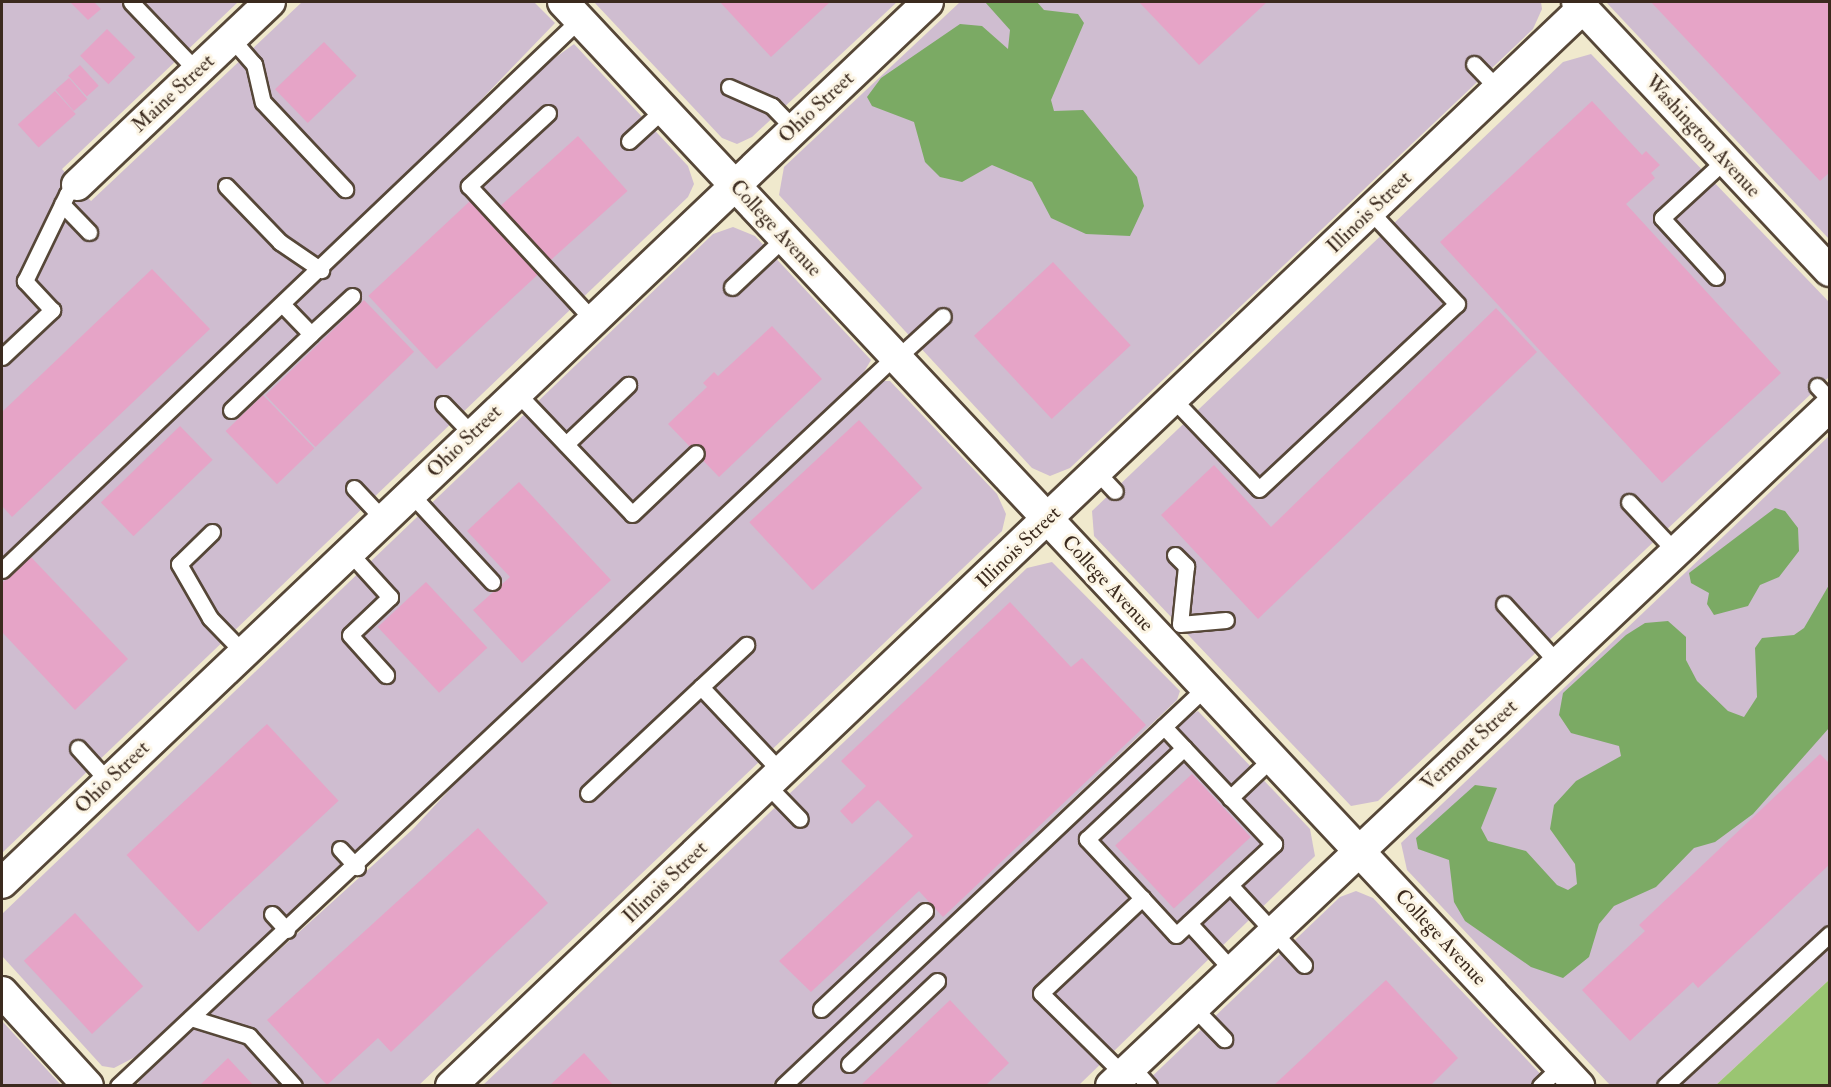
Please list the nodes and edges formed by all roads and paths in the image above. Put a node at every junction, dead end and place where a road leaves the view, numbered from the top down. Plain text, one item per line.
1 (131, 2) edge
2 (270, 2) edge
3 (928, 2) edge
4 (1580, 5) edge
5 (571, 10) edge
6 (231, 38) junction
7 (1474, 64) dead end
8 (197, 71) junction
9 (729, 87) dead end
10 (1498, 89) junction
11 (664, 109) junction
12 (548, 113) dead end
13 (793, 128) junction
14 (629, 141) dead end
15 (1725, 160) junction
16 (734, 184) junction
17 (226, 186) dead end
18 (345, 189) dead end
19 (69, 194) junction
20 (1370, 211) junction
21 (88, 232) dead end
22 (784, 238) junction
23 (321, 270) junction
24 (1830, 271) edge
25 (1716, 277) dead end
26 (732, 287) dead end
27 (351, 296) dead end
28 (284, 306) junction
29 (943, 316) dead end
30 (592, 319) junction
31 (311, 334) junction
32 (2, 357) edge
33 (896, 357) junction
34 (628, 385) dead end
35 (516, 392) junction
36 (1823, 396) edge
37 (1173, 399) junction
38 (1830, 400) edge
39 (443, 404) dead end
40 (231, 410) dead end
41 (472, 434) junction
42 (566, 444) junction
43 (696, 453) dead end
44 (354, 488) dead end
45 (410, 493) junction
46 (1629, 502) dead end
47 (383, 519) junction
48 (1048, 519) junction
49 (212, 532) dead end
50 (349, 552) junction
51 (1675, 552) junction
52 (1175, 555) dead end
53 (2, 570) edge
54 (492, 582) dead end
55 (1504, 604) dead end
56 (1226, 620) dead end
57 (1171, 632) junction
58 (746, 645) dead end
59 (243, 652) junction
60 (1557, 662) junction
61 (386, 675) dead end
62 (701, 687) junction
63 (1206, 687) junction
64 (1164, 727) junction
65 (78, 748) dead end
66 (1184, 748) junction
67 (1272, 758) junction
68 (774, 778) junction
69 (108, 781) junction
70 (588, 793) dead end
71 (1230, 798) junction
72 (800, 819) dead end
73 (340, 849) dead end
74 (1358, 849) junction
75 (357, 867) junction
76 (2, 883) edge
77 (1230, 885) junction
78 (1142, 898) junction
79 (925, 910) dead end
80 (272, 914) dead end
81 (1189, 923) junction
82 (287, 930) junction
83 (1272, 931) junction
84 (1830, 934) edge
85 (1304, 965) dead end
86 (1232, 970) junction
87 (937, 981) dead end
88 (840, 991) junction
89 (2, 992) edge
90 (1193, 1007) junction
91 (821, 1009) dead end
92 (859, 1012) junction
93 (191, 1018) junction
94 (1224, 1039) dead end
95 (849, 1064) dead end
96 (1128, 1078) edge
97 (74, 1079) edge
98 (1560, 1079) edge
99 (118, 1086) edge
100 (294, 1086) edge
101 (451, 1086) edge
102 (783, 1086) edge
103 (1665, 1086) edge

1 - 8 lane
2 - 6 street, Maine Street
3 - 13 street, Ohio Street
4 - 10 street, Illinois Street
4 - 15 street, Washington Avenue
5 - 11 street, College Avenue
5 - 23 lane
6 - 8 street, Maine Street
6 - 18 lane
7 - 10 lane
8 - 19 street, Maine Street
9 - 13 lane
10 - 20 street, Illinois Street
11 - 14 lane
11 - 16 street, College Avenue
12 - 30 lane
13 - 16 street, Ohio Street
15 - 24 street, Washington Avenue
15 - 25 lane
16 - 22 street, College Avenue
16 - 30 street, Ohio Street
17 - 23 lane
19 - 21 lane
19 - 32 lane
20 - 37 street, Illinois Street
20 - 37 lane
22 - 26 lane
22 - 33 street, College Avenue
23 - 28 lane
27 - 31 lane
28 - 31 lane
28 - 53 lane
29 - 33 lane
30 - 35 street, Ohio Street
31 - 40 lane
33 - 48 street, College Avenue
33 - 75 lane
34 - 42 lane
35 - 41 street, Ohio Street
35 - 42 lane
36 - 38 lane
36 - 51 street, Vermont Street
37 - 48 street, Illinois Street
39 - 41 lane
41 - 45 street, Ohio Street
42 - 43 lane
44 - 47 lane
45 - 47 street, Ohio Street
45 - 54 lane
46 - 51 lane
47 - 50 street, Ohio Street
48 - 57 street, College Avenue
48 - 68 street, Illinois Street
49 - 59 lane
50 - 59 street, Ohio Street
50 - 61 lane
51 - 60 street, Vermont Street
52 - 57 lane
55 - 60 lane
56 - 57 lane
57 - 63 street, College Avenue
58 - 62 lane
59 - 69 street, Ohio Street
60 - 74 street, Vermont Street
62 - 68 lane
62 - 70 lane
63 - 64 lane
63 - 67 street, College Avenue
64 - 66 lane
64 - 92 lane
65 - 69 lane
66 - 71 lane
66 - 78 lane
67 - 71 lane
67 - 74 street, College Avenue
68 - 72 lane
68 - 101 street, Illinois Street
69 - 76 street, Ohio Street
71 - 77 lane
73 - 75 lane
74 - 83 street, Vermont Street
74 - 98 street, College Avenue
75 - 82 lane
77 - 81 lane
77 - 83 lane
78 - 81 lane
78 - 96 lane
79 - 88 lane
80 - 82 lane
81 - 86 lane
82 - 93 lane
83 - 85 lane
83 - 86 street, Vermont Street
84 - 103 lane
86 - 90 street, Vermont Street
87 - 95 lane
88 - 91 lane
88 - 92 lane
89 - 97 street
90 - 94 lane
90 - 96 street, Vermont Street
92 - 102 lane
93 - 99 lane
93 - 100 lane

